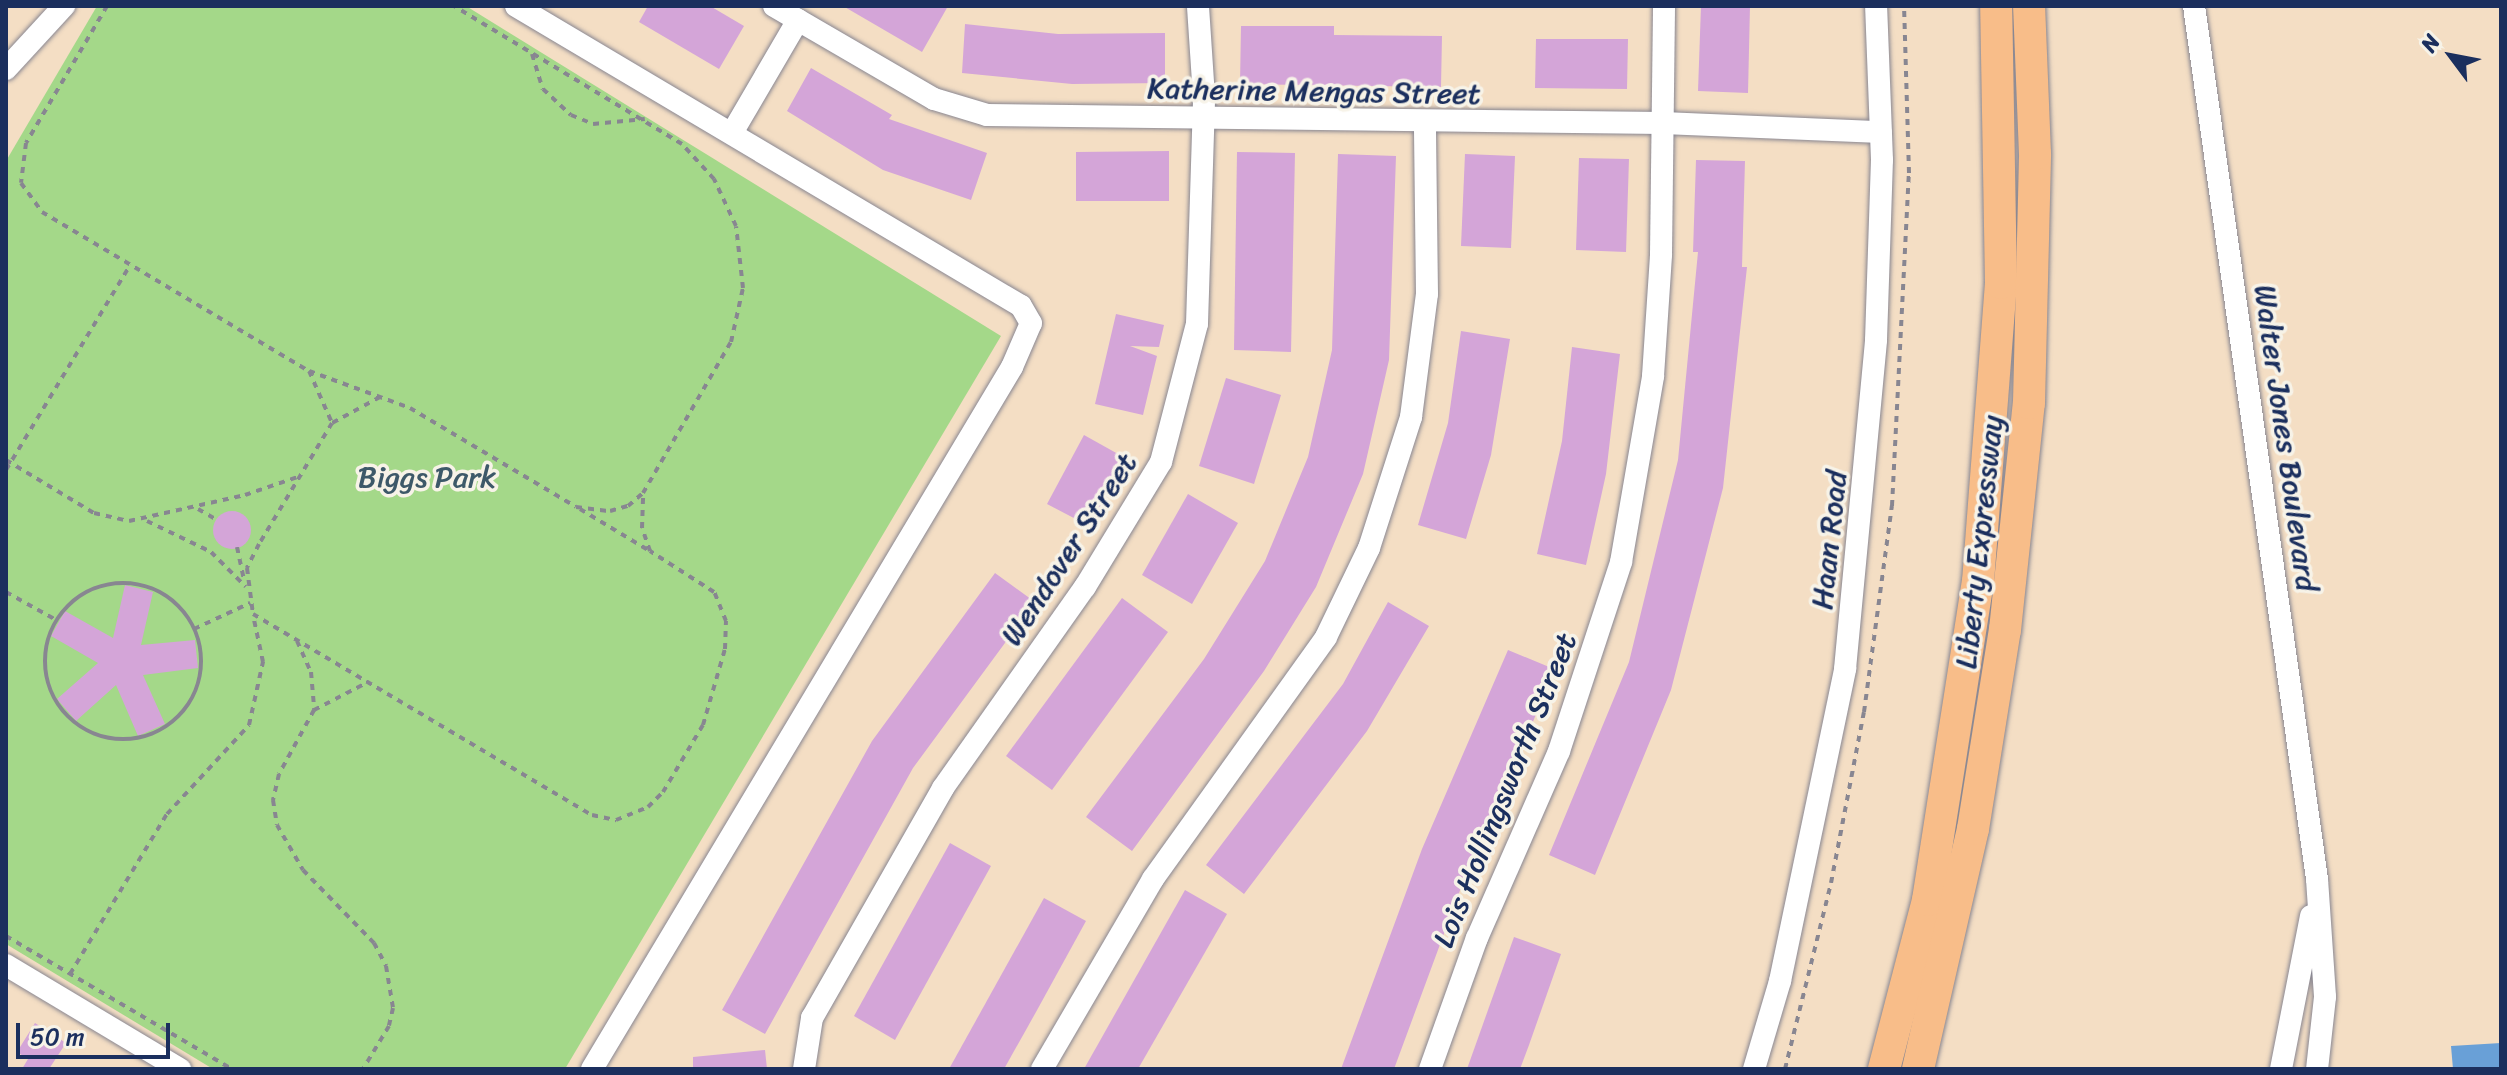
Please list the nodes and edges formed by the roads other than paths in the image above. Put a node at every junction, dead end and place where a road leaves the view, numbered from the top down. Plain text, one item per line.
1 (64, 6) edge
2 (516, 6) edge
3 (774, 6) edge
4 (1198, 6) edge
5 (1664, 6) edge
6 (1876, 6) edge
7 (1996, 6) edge
8 (2029, 6) edge
9 (2194, 6) edge
10 (798, 20) junction
11 (13, 45) edge
12 (6, 69) edge
13 (1204, 117) junction
14 (1425, 122) junction
15 (1663, 123) junction
16 (1881, 132) junction
17 (732, 133) junction
18 (2317, 879) junction
19 (6, 965) edge
20 (180, 1069) edge
21 (592, 1069) edge
22 (804, 1069) edge
23 (1042, 1069) edge
24 (1430, 1069) edge
25 (1754, 1069) edge
26 (1884, 1069) edge
27 (1918, 1069) edge
28 (2281, 1069) edge
29 (2317, 1069) edge

1 - 11 street
2 - 17 street
3 - 10 street, Katherine Mengas Street
4 - 13 street, Wendover Street
5 - 15 street, Lois Hollingsworth Street
6 - 16 street, Haan Road
7 - 26 highway, Liberty Expressway
8 - 27 highway, Liberty Expressway
9 - 18 street, Walter Jones Boulevard
10 - 13 street, Katherine Mengas Street
10 - 17 street
11 - 12 street
13 - 14 street, Katherine Mengas Street
13 - 22 street, Wendover Street
14 - 15 street, Katherine Mengas Street
14 - 23 street
15 - 16 street, Katherine Mengas Street
15 - 24 street, Lois Hollingsworth Street
16 - 25 street, Haan Road
17 - 21 street
18 - 28 street
18 - 29 street
19 - 20 street

